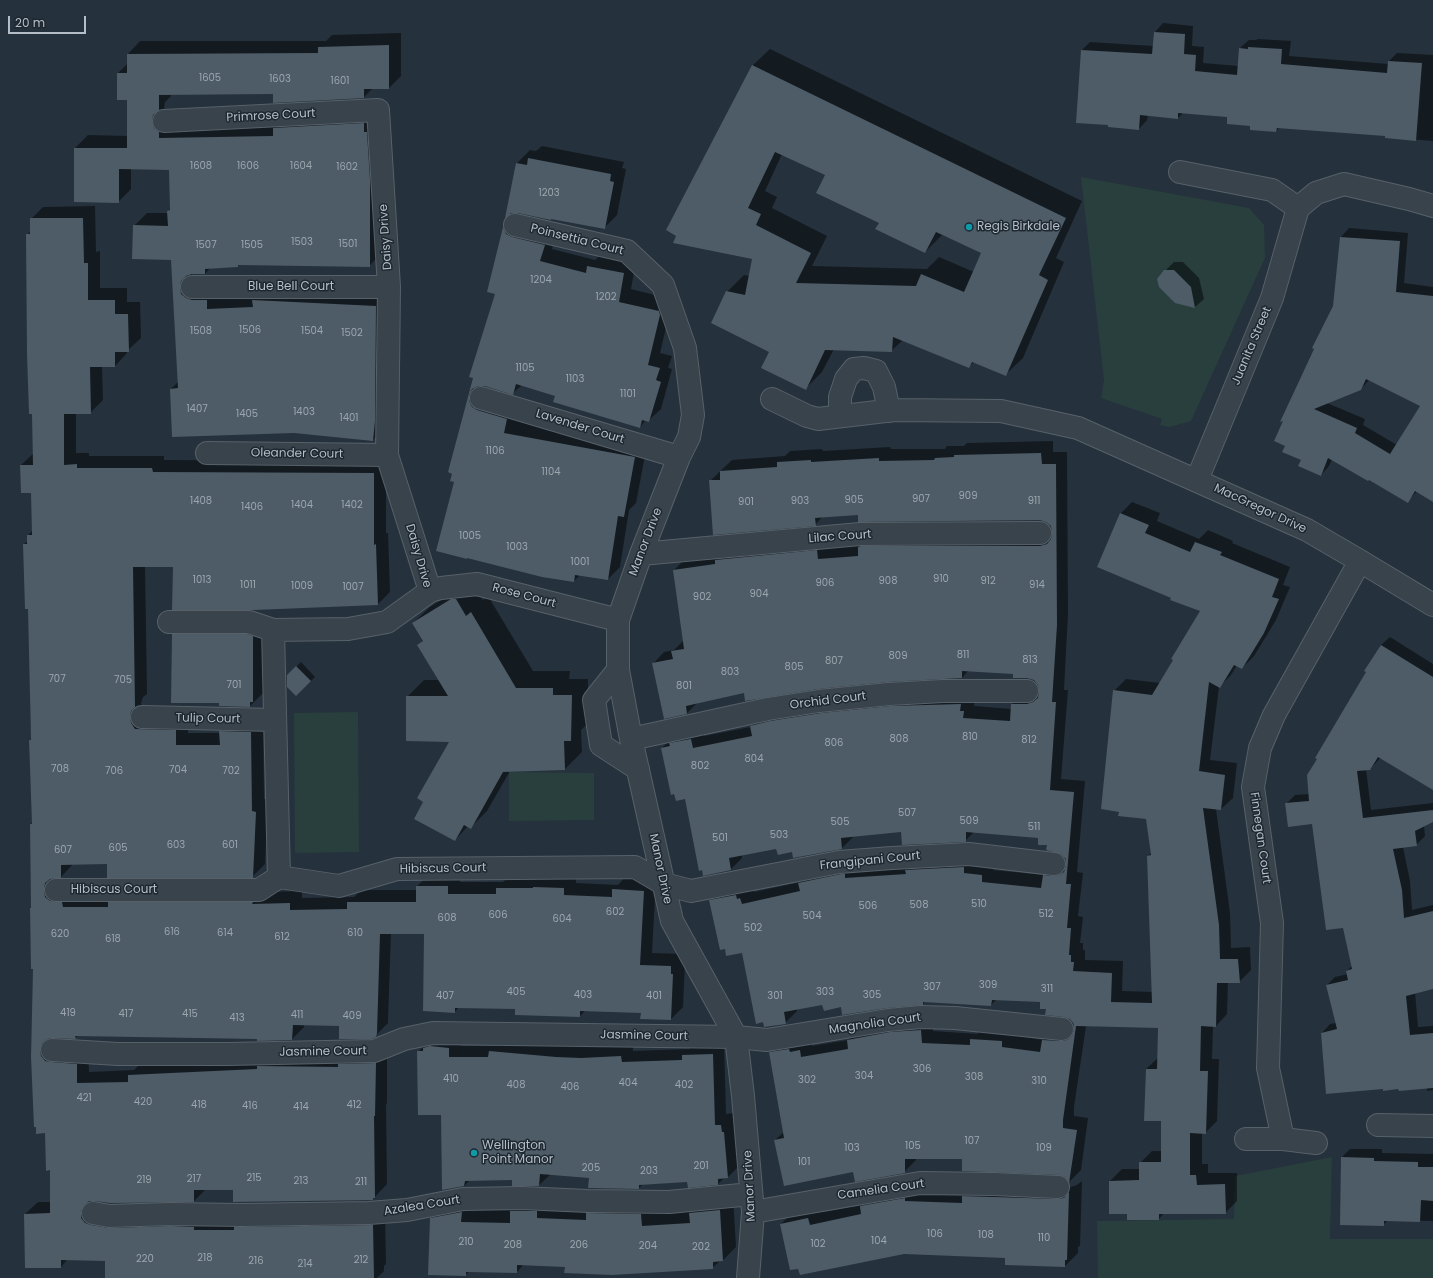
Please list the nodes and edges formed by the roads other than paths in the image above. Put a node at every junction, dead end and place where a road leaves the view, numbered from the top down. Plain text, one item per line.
1 (378, 110) joint
2 (164, 121) dead end
3 (1180, 172) dead end
4 (1433, 206) edge
5 (1298, 208) junction
6 (515, 225) dead end
7 (192, 287) dead end
8 (389, 287) junction
9 (481, 398) dead end
10 (772, 399) dead end
11 (888, 411) junction
12 (840, 416) junction
13 (207, 453) dead end
14 (387, 455) junction
15 (679, 457) junction
16 (1197, 480) junction
17 (1040, 533) dead end
18 (641, 554) junction
19 (1360, 561) junction
20 (430, 591) junction
21 (1433, 605) edge
22 (618, 620) junction
23 (169, 622) dead end
24 (273, 630) junction
25 (618, 670) junction
26 (1028, 691) dead end
27 (142, 717) dead end
28 (274, 720) junction
29 (631, 739) junction
30 (638, 769) junction
31 (1054, 864) dead end
32 (279, 877) junction
33 (664, 884) junction
34 (56, 890) dead end
35 (1062, 1029) dead end
36 (736, 1038) junction
37 (52, 1050) dead end
38 (1378, 1125) dead end
39 (1433, 1126) edge
40 (1246, 1139) dead end
41 (1283, 1139) junction
42 (1316, 1143) dead end
43 (1058, 1187) dead end
44 (752, 1203) junction
45 (92, 1213) dead end
46 (748, 1278) edge

1 - 2 street, Primrose Court
1 - 8 street, Daisy Drive
3 - 5 street
4 - 5 street
5 - 16 street, Juanita Street
6 - 15 street, Poinsettia Court
7 - 8 street, Blue Bell Court
8 - 14 street, Daisy Drive
9 - 15 street, Lavender Court
10 - 12 street, MacGregor Drive
11 - 12 street, MacGregor Drive
11 - 12 street
11 - 16 street, MacGregor Drive
13 - 14 street, Oleander Court
14 - 20 street, Daisy Drive
15 - 18 street, Manor Drive
16 - 19 street, MacGregor Drive
17 - 18 street, Lilac Court
18 - 22 street, Manor Drive
19 - 21 street, MacGregor Drive
19 - 41 street, Finnegan Court
20 - 22 street, Rose Court
20 - 24 street, Daisy Drive
22 - 25 street, Manor Drive
23 - 24 street
24 - 28 street
25 - 29 street, Manor Drive
25 - 30 street
26 - 29 street, Orchid Court
27 - 28 street, Tulip Court
28 - 32 street
29 - 30 street, Manor Drive
30 - 33 street, Manor Drive
31 - 33 street, Frangipani Court
32 - 33 street, Hibiscus Court
32 - 34 street, Hibiscus Court
33 - 36 street, Manor Drive
35 - 36 street, Magnolia Court
36 - 37 street, Jasmine Court
36 - 44 street, Manor Drive
38 - 39 street
40 - 41 street
41 - 42 street
43 - 44 street, Camelia Court
44 - 45 street, Azalea Court
44 - 46 street, Manor Drive

